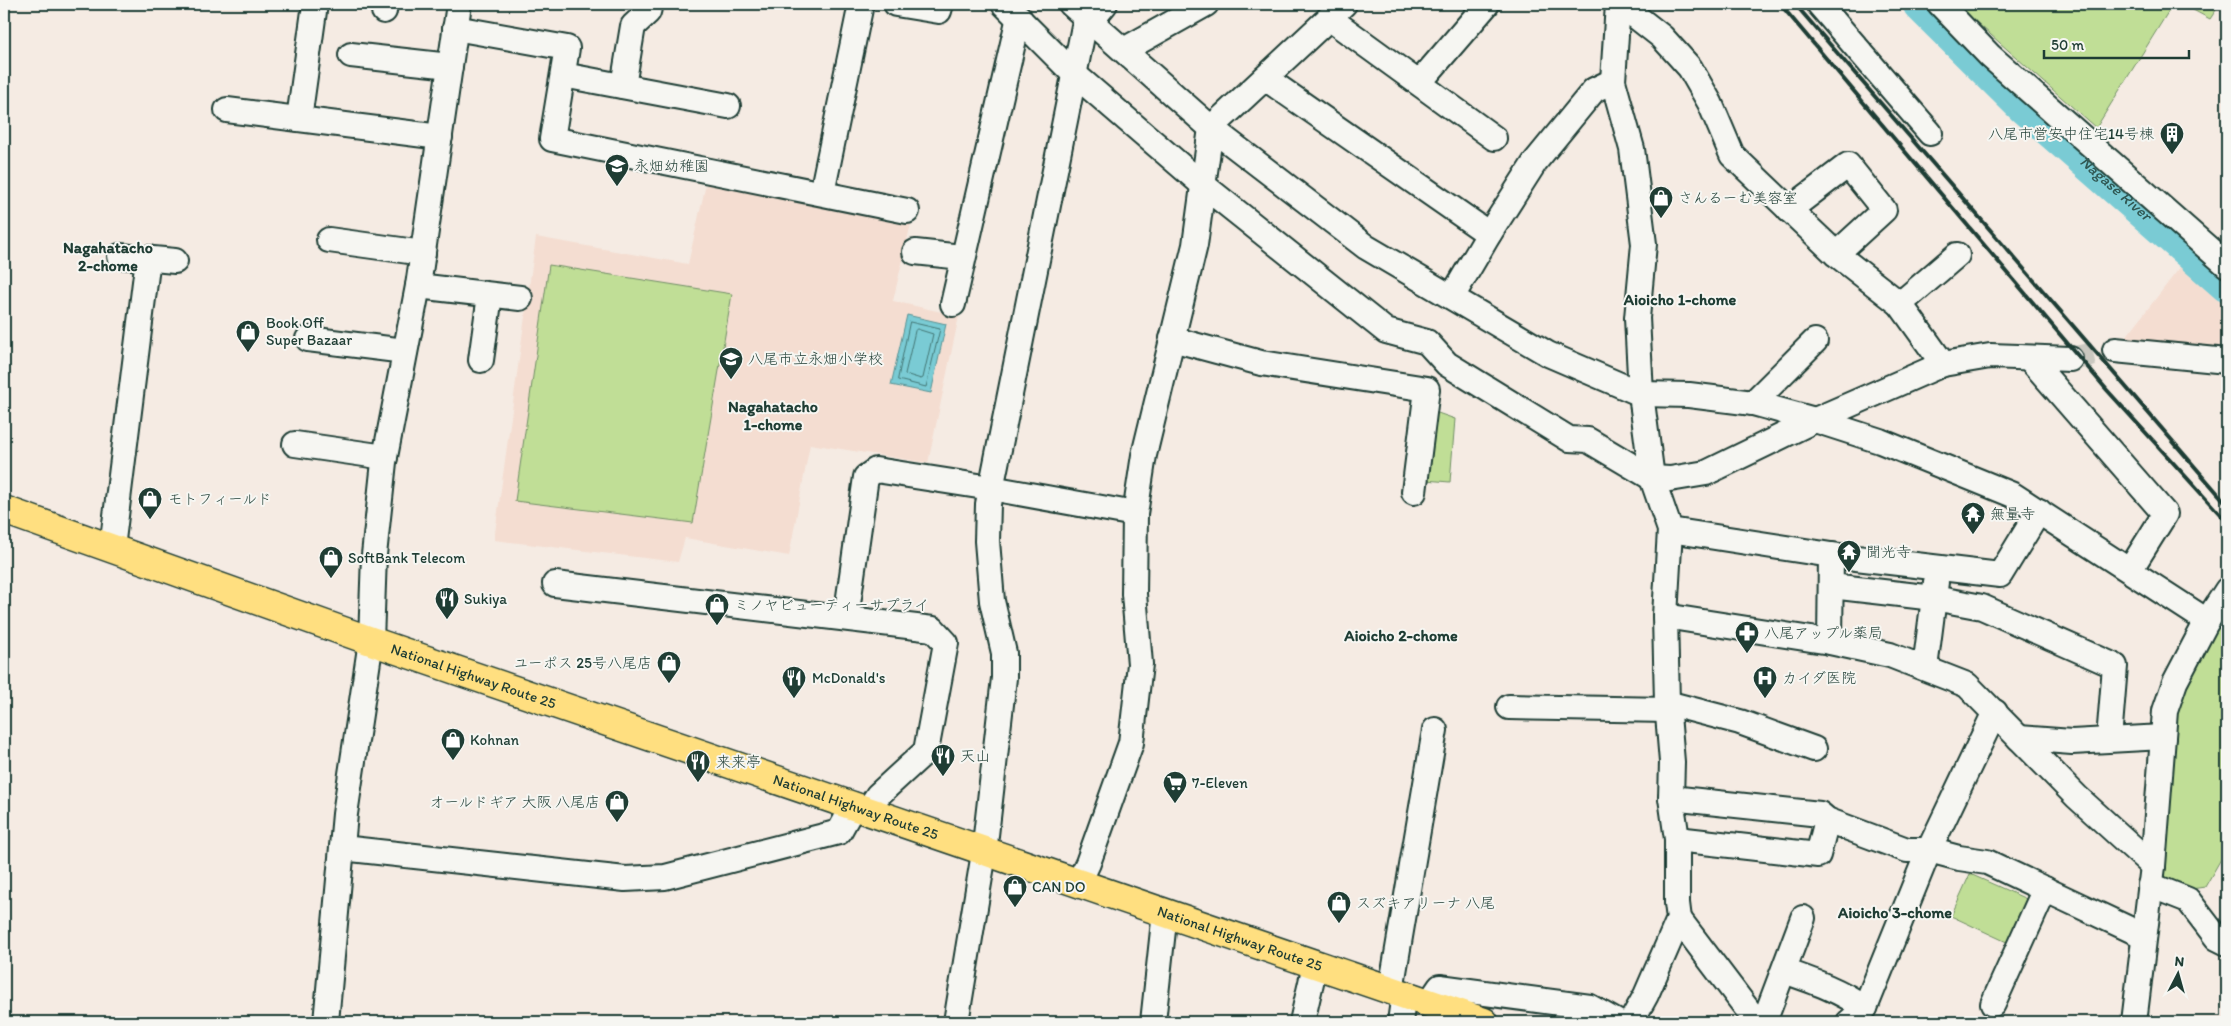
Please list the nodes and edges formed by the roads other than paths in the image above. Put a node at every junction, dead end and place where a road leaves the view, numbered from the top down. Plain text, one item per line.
1 (315, 4) edge
2 (650, 4) edge
3 (861, 4) edge
4 (896, 4) edge
5 (941, 4) edge
6 (1206, 4) edge
7 (1619, 4) edge
8 (1819, 4) edge
9 (1940, 4) edge
10 (1479, 6) edge
11 (1012, 10) edge
12 (453, 11) edge
13 (1088, 11) edge
14 (1336, 11) edge
15 (1124, 50) junction
16 (352, 55) dead end
17 (450, 66) junction
18 (1072, 74) junction
19 (563, 75) junction
20 (1265, 78) junction
21 (1613, 81) junction
22 (1419, 83) junction
23 (623, 86) junction
24 (728, 106) dead end
25 (227, 110) dead end
26 (299, 119) junction
27 (1211, 128) junction
28 (1930, 133) dead end
29 (440, 137) junction
30 (1494, 138) dead end
31 (1203, 185) junction
32 (822, 194) junction
33 (907, 210) dead end
34 (1789, 210) junction
35 (1488, 234) junction
36 (329, 240) dead end
37 (915, 252) dead end
38 (422, 253) junction
39 (1836, 254) junction
40 (1957, 255) dead end
41 (120, 256) dead end
42 (962, 257) junction
43 (148, 258) junction
44 (175, 261) dead end
45 (2227, 264) edge
46 (418, 286) junction
47 (490, 295) junction
48 (1452, 297) junction
49 (520, 298) dead end
50 (953, 304) dead end
51 (1900, 304) junction
52 (308, 339) dead end
53 (1172, 339) junction
54 (1815, 341) dead end
55 (2115, 350) tunnel mouth
56 (405, 351) junction
57 (1440, 356) junction
58 (2030, 359) junction
59 (2070, 359) tunnel mouth
60 (481, 360) dead end
61 (2227, 361) edge
62 (1942, 364) junction
63 (1427, 390) junction
64 (1641, 394) junction
65 (1753, 403) junction
66 (1815, 420) junction
67 (295, 444) dead end
68 (385, 457) junction
69 (1652, 478) junction
70 (992, 488) junction
71 (1414, 492) dead end
72 (4, 510) edge
73 (2039, 511) junction
74 (1135, 514) junction
75 (1670, 530) junction
76 (112, 548) junction
77 (1831, 555) junction
78 (1938, 568) junction
79 (2130, 570) junction
80 (2000, 575) junction
81 (555, 584) dead end
82 (1830, 586) junction
83 (2227, 590) edge
84 (1934, 598) junction
85 (1982, 607) junction
86 (1665, 616) junction
87 (846, 618) junction
88 (2207, 621) junction
89 (371, 641) junction
90 (1830, 642) junction
91 (1925, 668) junction
92 (1509, 707) dead end
93 (1667, 707) junction
94 (1995, 712) junction
95 (1435, 730) dead end
96 (2163, 737) junction
97 (2019, 738) junction
98 (2110, 739) junction
99 (1814, 749) dead end
100 (1672, 798) junction
101 (861, 808) junction
102 (1827, 820) junction
103 (1677, 838) junction
104 (342, 848) junction
105 (1929, 850) junction
106 (984, 852) junction
107 (2152, 876) junction
108 (1078, 884) junction
109 (2045, 889) junction
110 (1165, 912) junction
111 (1803, 918) dead end
112 (1678, 919) junction
113 (2144, 936) junction
114 (2227, 943) edge
115 (1315, 965) junction
116 (1784, 971) junction
117 (1397, 992) junction
118 (1429, 1003) junction
119 (1993, 1004) dead end
120 (1857, 1015) edge
121 (326, 1022) edge
122 (956, 1022) edge
123 (1153, 1022) edge
124 (1302, 1022) edge
125 (1400, 1022) edge
126 (1484, 1022) edge
127 (1617, 1022) edge
128 (1630, 1022) edge
129 (1757, 1022) edge
130 (1764, 1022) edge
131 (2134, 1022) edge

1 - 26 street
2 - 23 street
3 - 32 street
4 - 5 street
6 - 15 street
7 - 21 street
7 - 34 street
8 - 28 street
9 - 45 street
10 - 22 street
11 - 18 street
11 - 42 street
12 - 17 street
12 - 19 street
13 - 15 street
13 - 18 street
14 - 20 street
14 - 22 street
15 - 27 street
16 - 17 street
17 - 29 street
18 - 31 street
18 - 70 street
19 - 23 street
19 - 32 street
20 - 27 street
20 - 35 street
21 - 35 street
21 - 64 street
22 - 30 street
23 - 24 street
25 - 26 street
26 - 29 street
27 - 31 street
27 - 48 street
29 - 38 street
31 - 53 street
31 - 57 street
32 - 33 street
34 - 39 street
34 - 39 street
35 - 48 street
36 - 38 street
37 - 42 street
38 - 46 street
39 - 51 street
40 - 51 street
41 - 43 street
42 - 50 street
43 - 44 street
43 - 76 street
46 - 47 street
46 - 56 street
47 - 49 street
47 - 60 street
48 - 64 street
51 - 62 street
52 - 56 street
53 - 63 street
53 - 74 street
54 - 65 street
55 - 61 street
56 - 68 street
57 - 63 street
57 - 69 street
58 - 59 street
58 - 62 street
58 - 79 street
62 - 66 street
63 - 71 street
64 - 65 street
64 - 69 street
65 - 66 street
66 - 69 street
66 - 73 street
67 - 68 street
68 - 89 street
69 - 75 street
70 - 74 street
70 - 87 street
70 - 106 street
72 - 76 highway, National Highway Route 25
73 - 79 street
73 - 80 street
74 - 108 street
75 - 77 street
75 - 86 street
76 - 89 highway, National Highway Route 25
77 - 78 street
77 - 82 street
78 - 80 street
78 - 84 street
79 - 88 street
80 - 85 street
81 - 87 street
82 - 84 street
82 - 90 street
83 - 88 street
84 - 85 street
84 - 91 street
85 - 98 street
86 - 90 street
86 - 93 street
87 - 101 street
88 - 96 street
89 - 101 highway, National Highway Route 25
89 - 104 street
90 - 91 street
91 - 94 street
92 - 93 street
93 - 99 street
93 - 100 street
94 - 97 street
94 - 105 street
95 - 117 street
96 - 98 street
96 - 107 street
97 - 98 street
97 - 107 street
100 - 102 street
100 - 103 street
101 - 104 street
101 - 106 highway, National Highway Route 25
102 - 103 street
102 - 105 street
103 - 112 street
104 - 121 street
105 - 109 street
105 - 120 street
106 - 108 highway, National Highway Route 25
106 - 122 street
107 - 113 street
107 - 114 street
108 - 110 highway, National Highway Route 25
109 - 113 street
109 - 119 street
110 - 115 highway, National Highway Route 25
110 - 123 street
111 - 116 street
112 - 128 street
112 - 129 street
113 - 131 street
115 - 117 highway, National Highway Route 25
115 - 124 street
116 - 120 street
116 - 130 street
117 - 118 highway, National Highway Route 25
117 - 125 street
118 - 126 highway, National Highway Route 25
118 - 127 street

